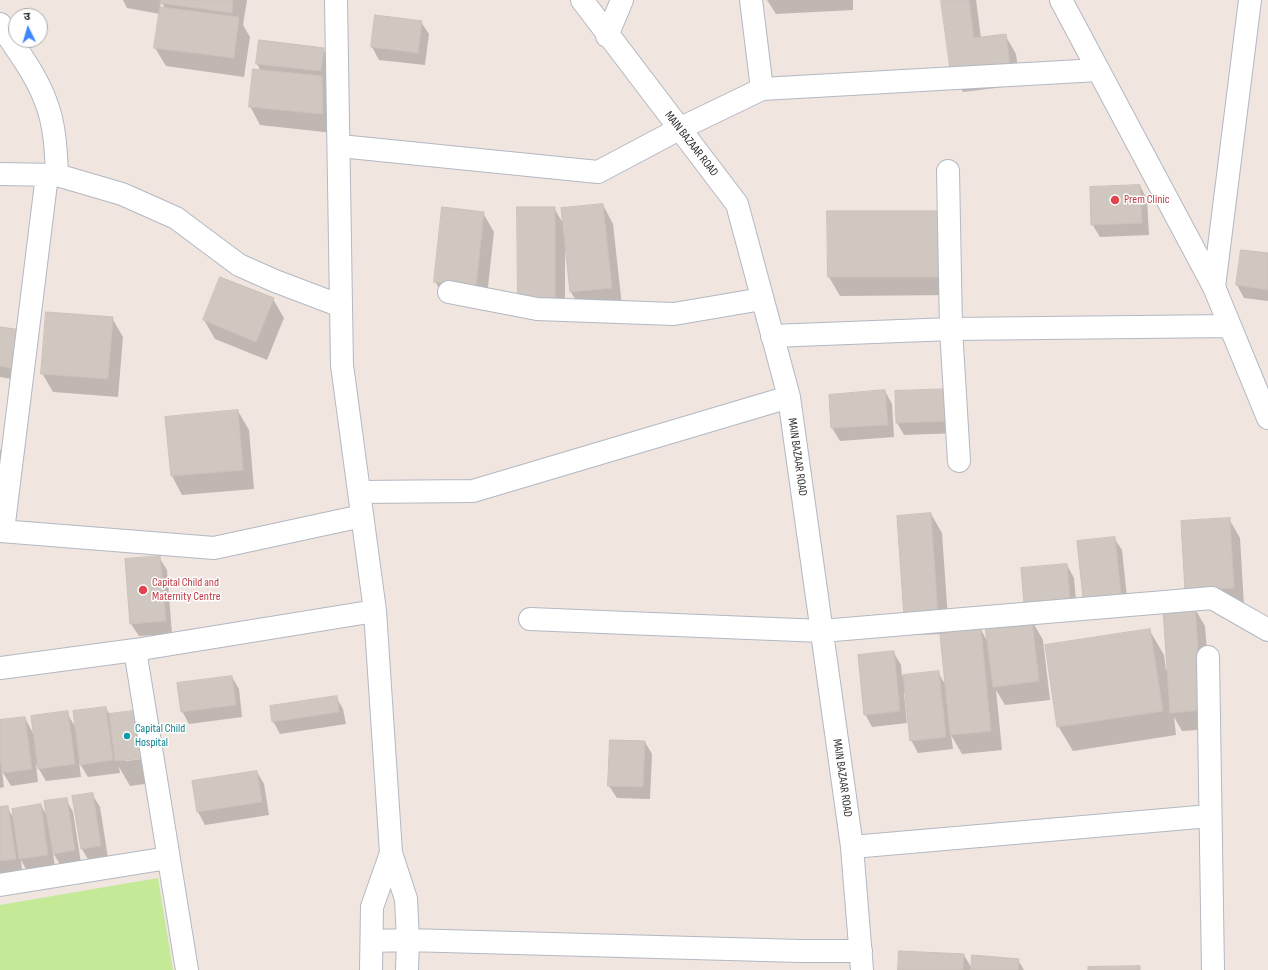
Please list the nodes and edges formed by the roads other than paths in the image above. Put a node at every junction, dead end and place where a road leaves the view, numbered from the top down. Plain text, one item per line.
1 (336, 0) edge
2 (582, 0) edge
3 (622, 0) edge
4 (751, 0) edge
5 (1061, 0) edge
6 (1250, 0) edge
7 (1260, 0) edge
8 (1268, 2) edge
9 (0, 24) edge
10 (607, 36) junction
11 (1098, 70) junction
12 (762, 89) junction
13 (679, 129) junction
14 (340, 146) junction
15 (948, 171) dead end
16 (0, 174) edge
17 (52, 175) junction
18 (1214, 287) junction
19 (449, 292) dead end
20 (762, 299) junction
21 (342, 306) junction
22 (1230, 326) junction
23 (951, 329) junction
24 (772, 336) junction
25 (789, 397) junction
26 (1268, 418) edge
27 (959, 461) dead end
28 (359, 492) junction
29 (362, 516) junction
30 (2, 531) edge
31 (375, 612) junction
32 (530, 619) dead end
33 (1268, 630) edge
34 (822, 631) junction
35 (134, 650) junction
36 (1208, 657) dead end
37 (0, 668) edge
38 (1210, 816) junction
39 (852, 848) junction
40 (391, 853) junction
41 (168, 858) junction
42 (0, 885) edge
43 (408, 940) junction
44 (372, 941) junction
45 (861, 960) edge
46 (187, 970) edge
47 (371, 970) edge
48 (407, 970) edge
49 (1213, 970) edge

1 - 14 street
2 - 10 street, MAIN BAZAAR ROAD
3 - 10 street
4 - 12 street
5 - 11 street
6 - 18 street
7 - 8 street
9 - 17 street
10 - 13 street, MAIN BAZAAR ROAD
11 - 12 street
11 - 18 street
12 - 13 street
13 - 14 street
13 - 20 street, MAIN BAZAAR ROAD
14 - 21 street
15 - 23 street
16 - 17 street
17 - 21 street
17 - 30 street
18 - 22 street
19 - 20 street
20 - 24 street, MAIN BAZAAR ROAD
21 - 28 street
22 - 23 street
22 - 26 street
23 - 24 street
23 - 27 street
24 - 25 street, MAIN BAZAAR ROAD
25 - 28 street
25 - 34 street, MAIN BAZAAR ROAD
28 - 29 street
29 - 30 street
29 - 31 street
31 - 35 street
31 - 40 street
32 - 34 street
33 - 34 street
34 - 39 street, MAIN BAZAAR ROAD
35 - 37 street
35 - 41 street
36 - 38 street
38 - 39 street
38 - 49 street
39 - 45 street, MAIN BAZAAR ROAD
40 - 43 street
40 - 44 street
41 - 42 street
41 - 46 street
43 - 44 street
43 - 45 street
43 - 48 street
44 - 47 street

